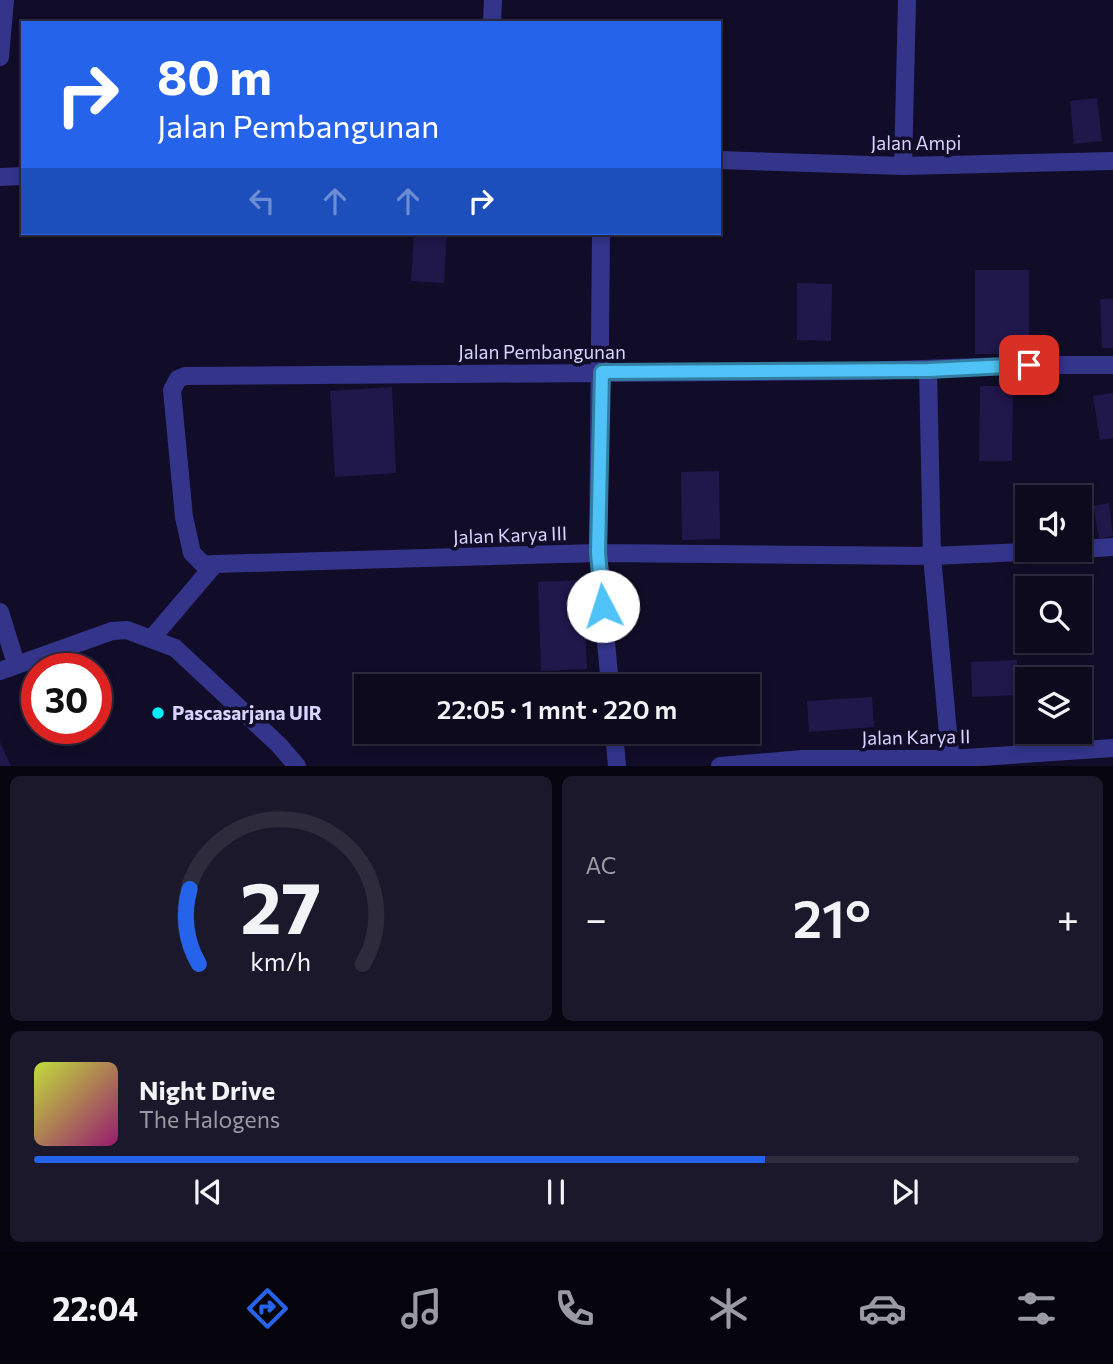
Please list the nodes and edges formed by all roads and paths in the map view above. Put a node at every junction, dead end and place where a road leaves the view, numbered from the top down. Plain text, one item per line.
1 (493, 0) edge
2 (907, 0) edge
3 (4, 4) edge
4 (492, 21) edge
5 (0, 57) edge
6 (721, 160) edge
7 (1113, 161) edge
8 (903, 166) junction
9 (21, 176) edge
10 (0, 177) edge
11 (601, 235) edge
12 (1113, 365) edge
13 (928, 370) junction
14 (602, 372) junction
15 (1113, 547) edge
16 (1092, 548) edge
17 (1015, 552) edge
18 (598, 553) junction
19 (932, 556) junction
20 (215, 564) junction
21 (0, 612) edge
22 (152, 638) junction
23 (8, 668) edge
24 (609, 674) edge
25 (615, 744) edge
26 (1113, 748) edge
27 (950, 762) edge
28 (297, 765) edge
29 (617, 765) edge
30 (720, 765) edge

1 - 4 street
2 - 8 street
3 - 5 street
6 - 8 street, Jalan Ampi
7 - 8 street, Jalan Ampi
9 - 10 street
11 - 14 street
12 - 13 street, Jalan Pembangunan
13 - 14 street, Jalan Pembangunan
13 - 19 street
14 - 18 street
14 - 20 street, Jalan Pembangunan
15 - 16 street
17 - 19 street, Jalan Karya III
18 - 19 street, Jalan Karya III
18 - 20 street, Jalan Karya III
18 - 24 street
19 - 27 street
20 - 22 street
21 - 23 street
22 - 23 street
22 - 28 street
25 - 29 street
26 - 27 street, Jalan Karya II
27 - 30 street, Jalan Karya II

